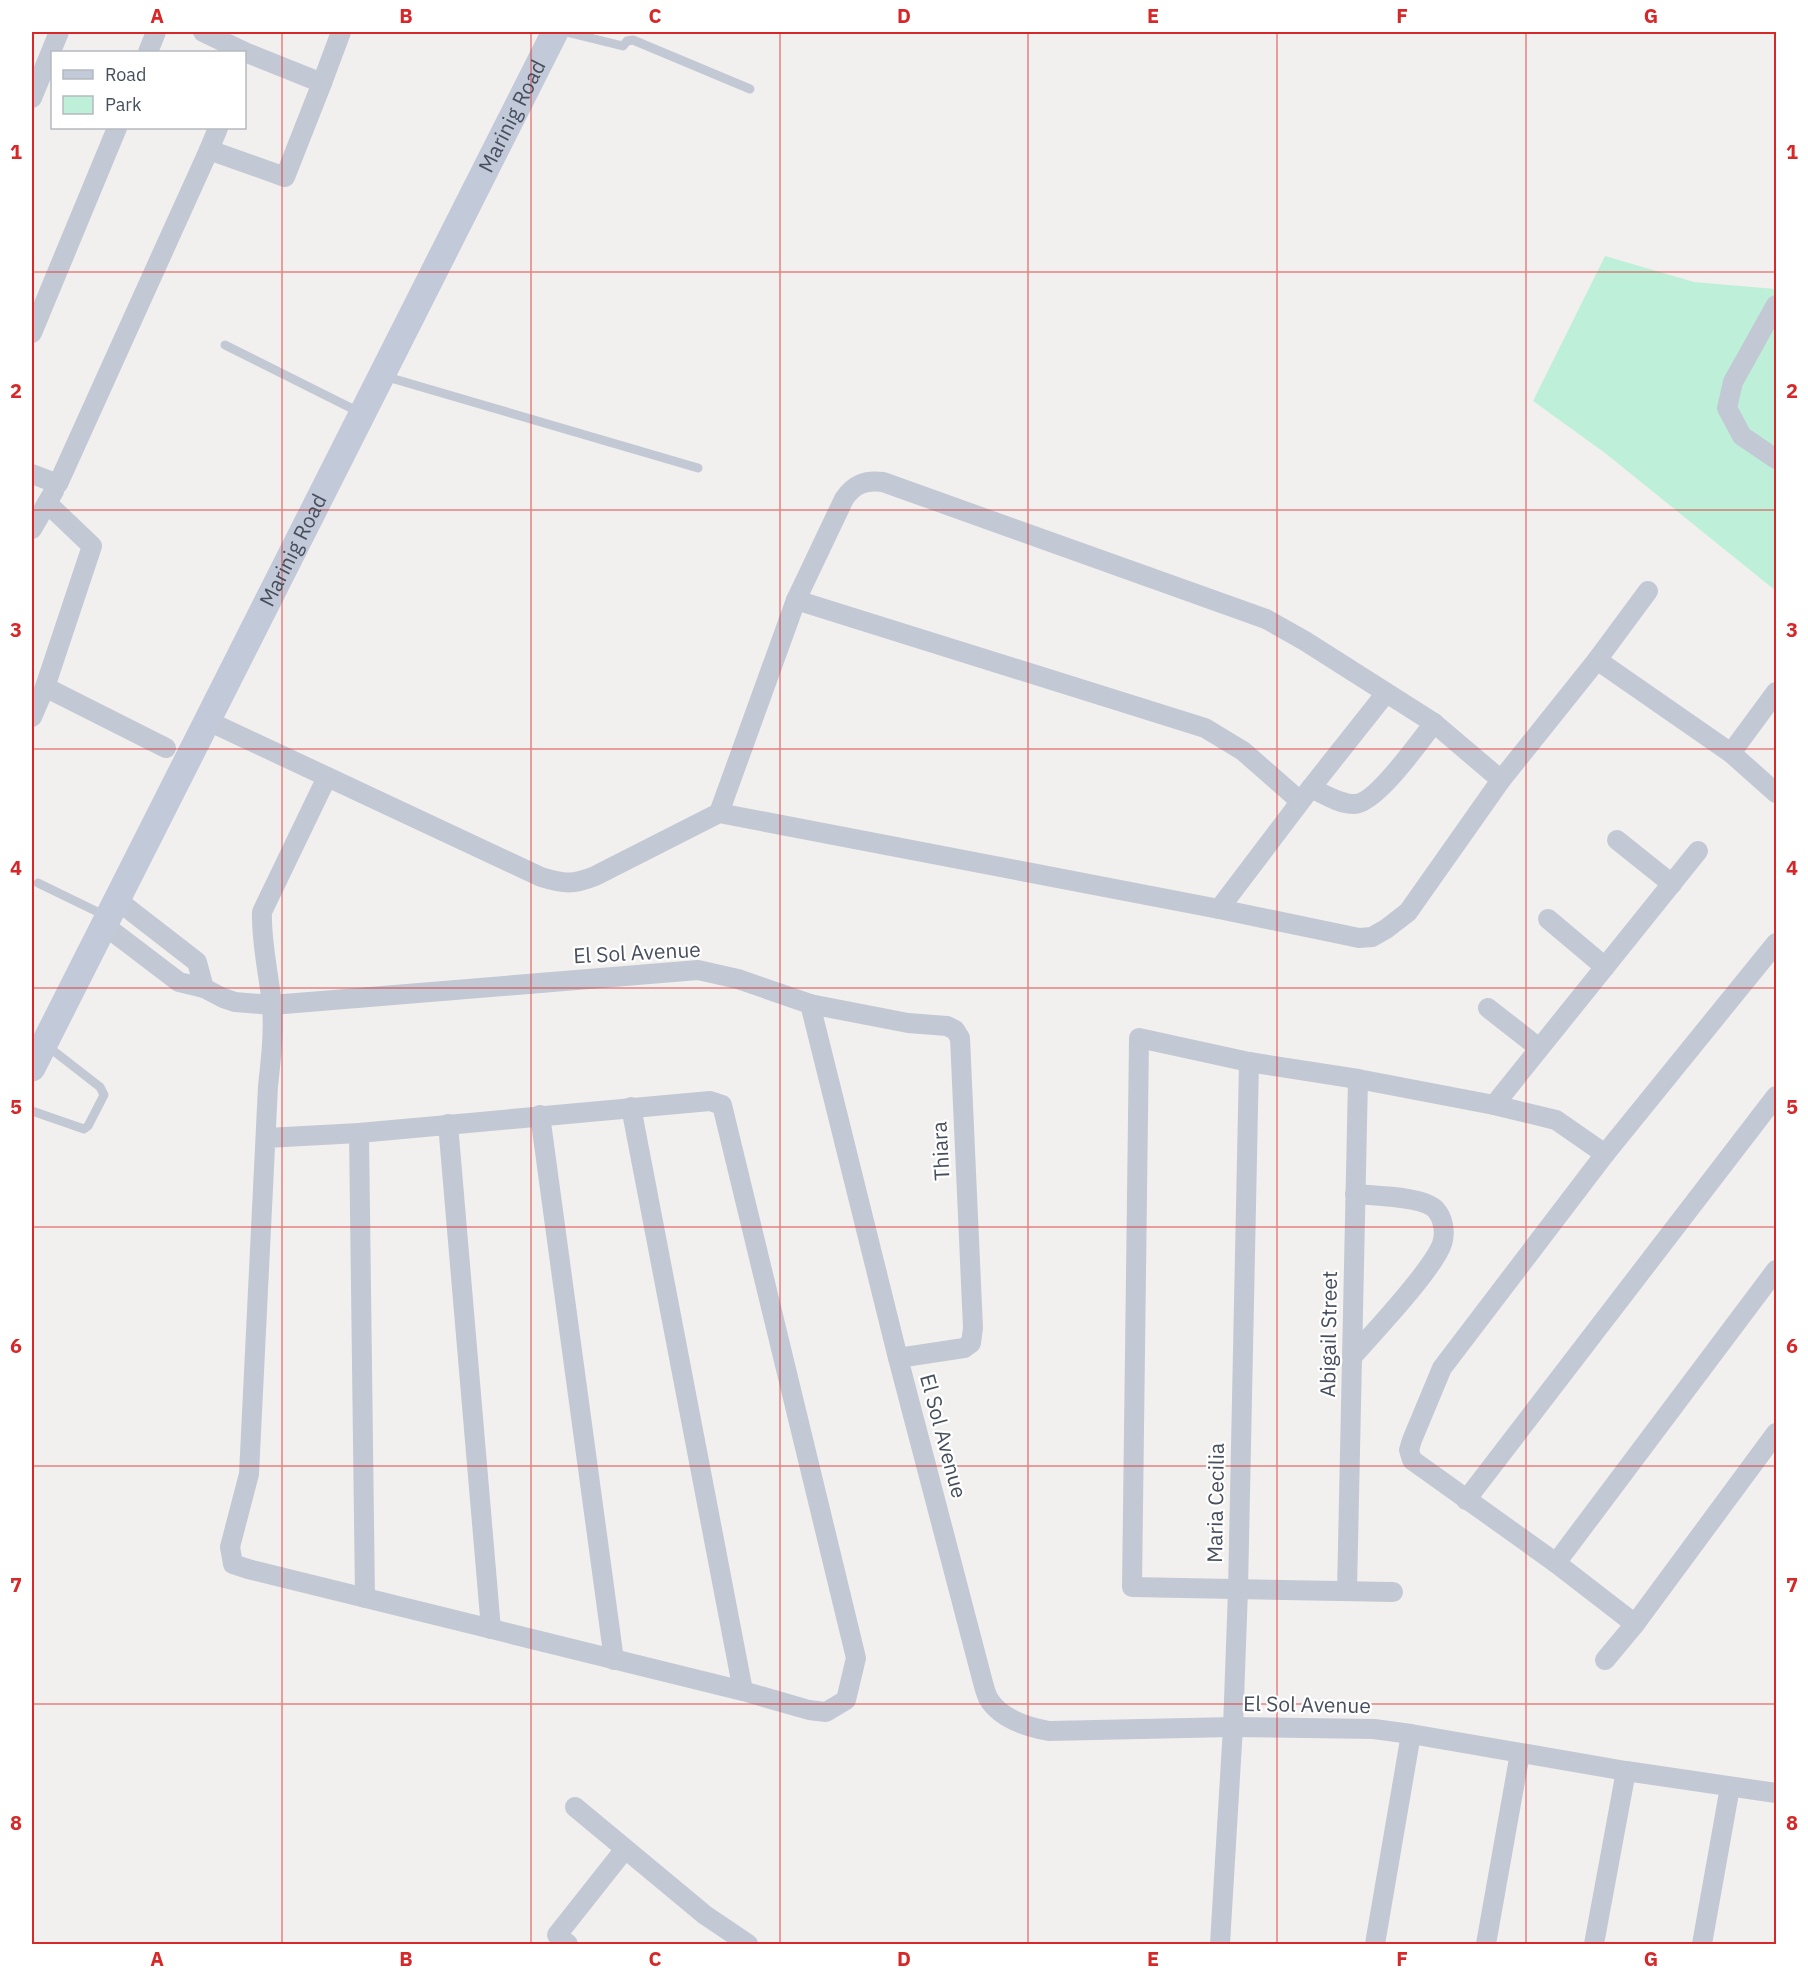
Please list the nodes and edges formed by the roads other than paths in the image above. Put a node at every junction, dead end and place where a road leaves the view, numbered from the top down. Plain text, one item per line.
1 (59, 32) edge
2 (156, 32) edge
3 (204, 32) edge
4 (341, 32) edge
5 (555, 32) edge
6 (567, 32) edge
7 (51, 51) edge
8 (148, 51) edge
9 (236, 51) edge
10 (51, 52) edge
11 (246, 57) edge
12 (322, 83) junction
13 (750, 89) dead end
14 (32, 98) edge
15 (117, 129) edge
16 (218, 129) edge
17 (209, 150) junction
18 (1776, 305) edge
19 (32, 333) edge
20 (225, 345) dead end
21 (382, 376) junction
22 (363, 414) junction
23 (1776, 459) edge
24 (698, 468) dead end
25 (32, 474) edge
26 (58, 484) junction
27 (47, 503) junction
28 (32, 529) edge
29 (1648, 591) dead end
30 (796, 600) junction
31 (1597, 660) junction
32 (45, 687) junction
33 (1776, 692) edge
34 (1386, 693) junction
35 (32, 717) edge
36 (208, 721) junction
37 (1434, 723) junction
38 (166, 748) dead end
39 (1731, 753) junction
40 (327, 777) junction
41 (1501, 780) junction
42 (1776, 793) edge
43 (1305, 795) junction
44 (719, 813) junction
45 (1617, 840) dead end
46 (1698, 851) dead end
47 (38, 883) dead end
48 (1672, 884) junction
49 (1220, 909) junction
50 (109, 914) junction
51 (1548, 919) dead end
52 (1776, 943) edge
53 (160, 950) junction
54 (1605, 968) junction
55 (810, 1004) junction
56 (272, 1005) junction
57 (1488, 1008) dead end
58 (44, 1044) junction
59 (1539, 1048) junction
60 (1249, 1062) junction
61 (32, 1068) edge
62 (1358, 1079) junction
63 (1776, 1096) edge
64 (1494, 1105) junction
65 (631, 1107) junction
66 (32, 1111) edge
67 (540, 1115) junction
68 (448, 1124) junction
69 (359, 1133) junction
70 (266, 1138) junction
71 (1605, 1154) junction
72 (1355, 1194) junction
73 (1776, 1270) edge
74 (1353, 1356) junction
75 (898, 1358) junction
76 (1776, 1433) edge
77 (1466, 1500) junction
78 (1556, 1563) junction
79 (1238, 1590) junction
80 (1347, 1591) junction
81 (1393, 1592) dead end
82 (365, 1598) junction
83 (1635, 1624) junction
84 (491, 1629) junction
85 (614, 1660) junction
86 (1605, 1660) dead end
87 (744, 1691) junction
88 (1233, 1727) junction
89 (1411, 1734) junction
90 (1520, 1753) junction
91 (1626, 1771) junction
92 (1730, 1787) junction
93 (1776, 1793) edge
94 (575, 1807) dead end
95 (625, 1849) junction
96 (568, 1944) edge
97 (748, 1944) edge
98 (1220, 1944) edge
99 (1374, 1944) edge
100 (1486, 1944) edge
101 (1594, 1944) edge
102 (1702, 1944) edge

1 - 7 street
2 - 8 street
3 - 9 street
4 - 12 street
5 - 21 street, Marinig Road
6 - 13 lane
10 - 14 street
11 - 12 street
12 - 17 street
15 - 19 street
16 - 17 street
17 - 26 street
18 - 23 street
20 - 22 lane
21 - 22 street, Marinig Road
21 - 24 lane
22 - 36 street, Marinig Road
25 - 26 street
26 - 27 street
27 - 28 street
27 - 32 street
29 - 31 street
30 - 34 street
30 - 43 street
30 - 44 street
31 - 39 street
31 - 41 street
32 - 35 street
32 - 38 street
33 - 39 street
34 - 37 street
34 - 43 street
36 - 40 street
36 - 50 street, Marinig Road
37 - 41 street
37 - 43 street
39 - 42 street
40 - 44 street
40 - 56 street
41 - 49 street
43 - 49 street
44 - 49 street
45 - 48 street
46 - 48 street
47 - 50 lane
48 - 54 street
50 - 53 street, El Sol Avenue
50 - 53 street, El Sol Avenue
50 - 58 street, Marinig Road
51 - 54 street
52 - 71 street
53 - 56 street, El Sol Avenue
54 - 59 street
55 - 56 street, El Sol Avenue
55 - 75 street, El Sol Avenue
55 - 75 street, Thiara
56 - 70 street
57 - 59 street
58 - 61 street, Marinig Road
58 - 66 lane
59 - 64 street
60 - 62 street
60 - 79 street, Maria Cecilia
60 - 79 street
62 - 64 street
62 - 72 street, Abigail Street
63 - 77 street
64 - 71 street
65 - 67 street
65 - 87 street
65 - 87 street
67 - 68 street
67 - 85 street
68 - 69 street
68 - 84 street
69 - 70 street
69 - 82 street
70 - 82 street
71 - 77 street
72 - 74 street, Abigail Street
72 - 74 street
73 - 78 street
74 - 80 street, Abigail Street
75 - 88 street, El Sol Avenue
76 - 83 street
77 - 78 street
78 - 83 street
79 - 80 street
79 - 88 street, Maria Cecilia
80 - 81 street
82 - 84 street
83 - 86 street
84 - 85 street
85 - 87 street
88 - 89 street, El Sol Avenue
88 - 98 street, Maria Cecilia
89 - 90 street, El Sol Avenue
89 - 99 street
90 - 91 street, El Sol Avenue
90 - 100 street
91 - 92 street, El Sol Avenue
91 - 101 street
92 - 93 street, El Sol Avenue
92 - 102 street
94 - 95 street
95 - 96 street
95 - 97 street

